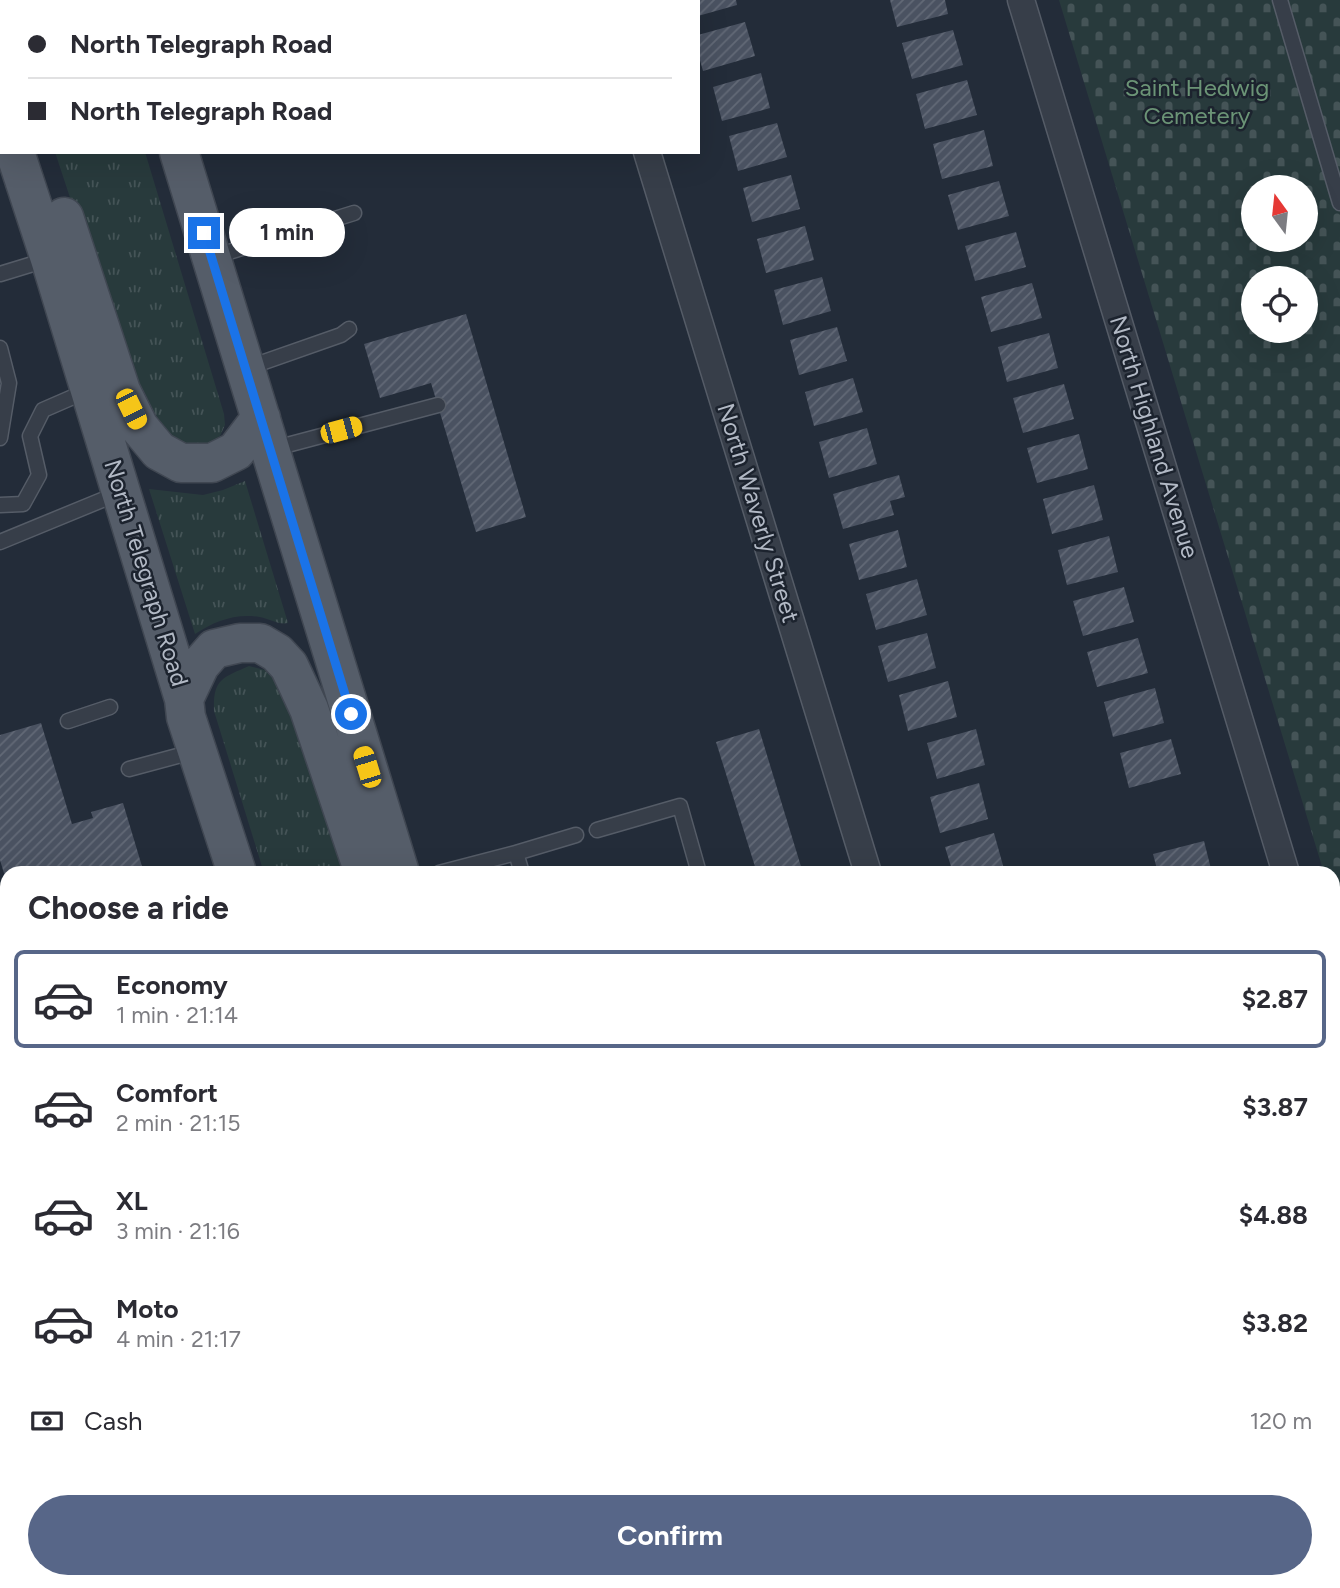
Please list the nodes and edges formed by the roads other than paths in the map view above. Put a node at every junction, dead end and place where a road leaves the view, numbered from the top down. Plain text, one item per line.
1 (1021, 0) edge
2 (1280, 0) edge
3 (16, 154) edge
4 (43, 154) edge
5 (180, 154) edge
6 (648, 154) edge
7 (1340, 203) edge
8 (354, 213) dead end
9 (63, 255) junction
10 (212, 258) junction
11 (0, 274) edge
12 (349, 330) dead end
13 (0, 348) edge
14 (246, 369) junction
15 (90, 389) junction
16 (438, 405) dead end
17 (266, 433) junction
18 (0, 438) edge
19 (121, 492) junction
20 (0, 505) edge
21 (0, 541) edge
22 (184, 699) junction
23 (110, 707) dead end
24 (68, 721) dead end
25 (197, 750) junction
26 (129, 769) dead end
27 (597, 830) dead end
28 (576, 835) dead end
29 (516, 853) junction
30 (235, 866) edge
31 (362, 866) edge
32 (398, 866) edge
33 (466, 866) edge
34 (520, 866) edge
35 (697, 866) edge
36 (867, 866) edge
37 (1284, 866) edge

1 - 37 street, North Highland Avenue
2 - 7 lane
3 - 9 main road, North Telegraph Road
4 - 9 main road
5 - 10 main road
6 - 36 street, North Waverly Street
8 - 10 lane
9 - 11 lane
9 - 15 main road, North Telegraph Road
9 - 17 main road
10 - 14 main road
12 - 14 lane
13 - 18 lane
14 - 17 main road
15 - 19 main road, North Telegraph Road
15 - 20 lane
16 - 17 lane
17 - 32 main road
19 - 21 lane
19 - 22 main road, North Telegraph Road
22 - 25 main road, North Telegraph Road
22 - 31 main road
23 - 24 lane
25 - 26 lane
25 - 30 main road, North Telegraph Road
27 - 35 lane
28 - 29 lane
29 - 33 lane
29 - 34 lane

